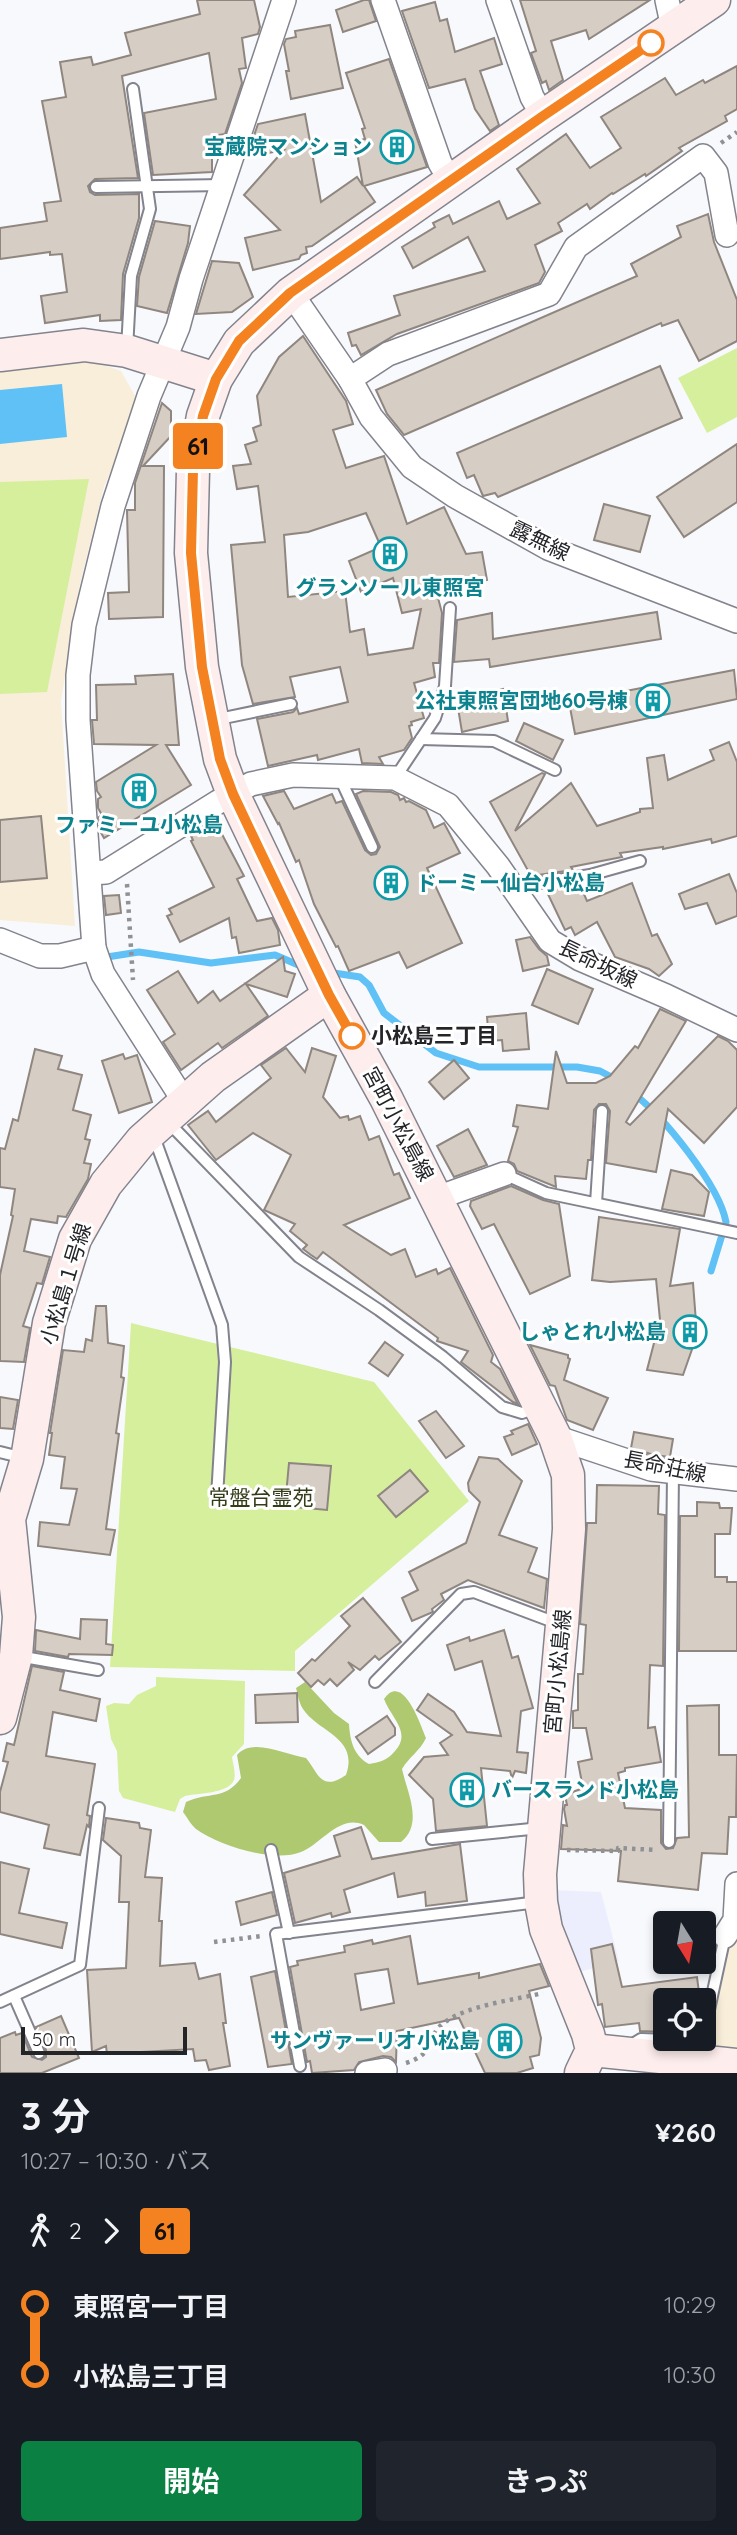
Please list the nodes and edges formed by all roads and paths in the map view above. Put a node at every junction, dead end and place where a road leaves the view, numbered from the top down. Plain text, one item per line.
1 (284, 0) edge
2 (383, 0) edge
3 (498, 0) edge
4 (714, 0) edge
5 (670, 14) edge
6 (133, 89) dead end
7 (543, 116) junction
8 (450, 180) junction
9 (148, 185) junction
10 (224, 185) junction
11 (96, 187) dead end
12 (727, 235) dead end
13 (290, 293) junction
14 (127, 351) junction
15 (0, 355) edge
16 (163, 362) junction
17 (216, 379) junction
18 (350, 380) junction
19 (450, 608) dead end
20 (737, 622) edge
21 (291, 704) dead end
22 (211, 720) junction
23 (421, 738) junction
24 (555, 770) dead end
25 (339, 776) junction
26 (395, 778) junction
27 (233, 794) junction
28 (372, 847) dead end
29 (132, 856) junction
30 (640, 861) dead end
31 (90, 873) junction
32 (514, 887) junction
33 (0, 940) edge
34 (94, 948) junction
35 (131, 959) dead end
36 (329, 995) junction
37 (737, 1030) edge
38 (602, 1111) dead end
39 (167, 1117) junction
40 (504, 1174) joint
41 (437, 1198) junction
42 (596, 1203) junction
43 (737, 1233) edge
44 (538, 1407) junction
45 (555, 1437) junction
46 (14, 1456) edge
47 (673, 1473) junction
48 (737, 1479) edge
49 (217, 1497) dead end
50 (8, 1570) edge
51 (562, 1625) junction
52 (16, 1656) junction
53 (98, 1670) dead end
54 (374, 1682) dead end
55 (0, 1718) edge
56 (99, 1808) dead end
57 (432, 1839) dead end
58 (543, 1839) junction
59 (668, 1842) joint
60 (271, 1850) dead end
61 (737, 1884) edge
62 (541, 1902) junction
63 (289, 1933) junction
64 (276, 1934) junction
65 (725, 1936) joint
66 (214, 1942) dead end
67 (569, 1984) junction
68 (714, 1988) edge
69 (14, 1996) junction
70 (0, 2002) edge
71 (653, 2039) edge
72 (39, 2053) dead end
73 (631, 2054) junction
74 (587, 2062) edge
75 (737, 2065) edge
76 (300, 2066) dead end
77 (376, 2071) edge

1 - 10 street
2 - 8 street
3 - 7 street
4 - 5 street, 宮町小松島線
5 - 7 street, 宮町小松島線
6 - 9 lane
7 - 8 street, 宮町小松島線
8 - 13 street, 宮町小松島線
9 - 10 lane
9 - 11 lane
9 - 14 lane
10 - 16 street
12 - 18 street
13 - 17 street, 宮町小松島線
13 - 18 street, 露無線
14 - 15 street
14 - 16 street
16 - 17 street
16 - 31 street
17 - 22 street, 宮町小松島線
18 - 20 street, 露無線
19 - 23 lane
21 - 22 lane
22 - 27 street, 宮町小松島線
23 - 24 lane
23 - 26 lane
25 - 26 street, 長命坂線
25 - 27 street, 長命坂線
25 - 28 lane
26 - 32 street, 長命坂線
27 - 29 street, 長命坂線
27 - 36 street, 宮町小松島線
29 - 31 street, 長命坂線
29 - 35 path
30 - 32 lane
31 - 34 street
32 - 37 street, 長命坂線
33 - 34 street
34 - 39 street
36 - 39 street, 小松島１号線
36 - 41 street, 宮町小松島線
38 - 42 lane
39 - 44 lane
39 - 46 street, 小松島１号線
39 - 49 lane
40 - 41 street
40 - 42 lane
41 - 44 street, 宮町小松島線
42 - 43 lane
44 - 45 street, 宮町小松島線
45 - 47 street, 長命荘線
45 - 51 street, 宮町小松島線
46 - 50 street, 小松島１号線
47 - 48 street, 長命荘線
47 - 59 lane
50 - 52 street, 小松島１号線
51 - 54 lane
51 - 58 street, 宮町小松島線
52 - 53 lane
52 - 55 street, 小松島１号線
56 - 69 lane
57 - 58 lane
58 - 59 path
58 - 62 street, 宮町小松島線
60 - 63 lane
61 - 65 street
62 - 63 lane
62 - 67 street, 宮町小松島線
63 - 64 lane
64 - 66 path
64 - 76 lane
65 - 68 lane
67 - 74 street, 宮町小松島線
67 - 77 path
69 - 70 lane
69 - 72 lane
71 - 73 lane
73 - 74 street
73 - 75 street

